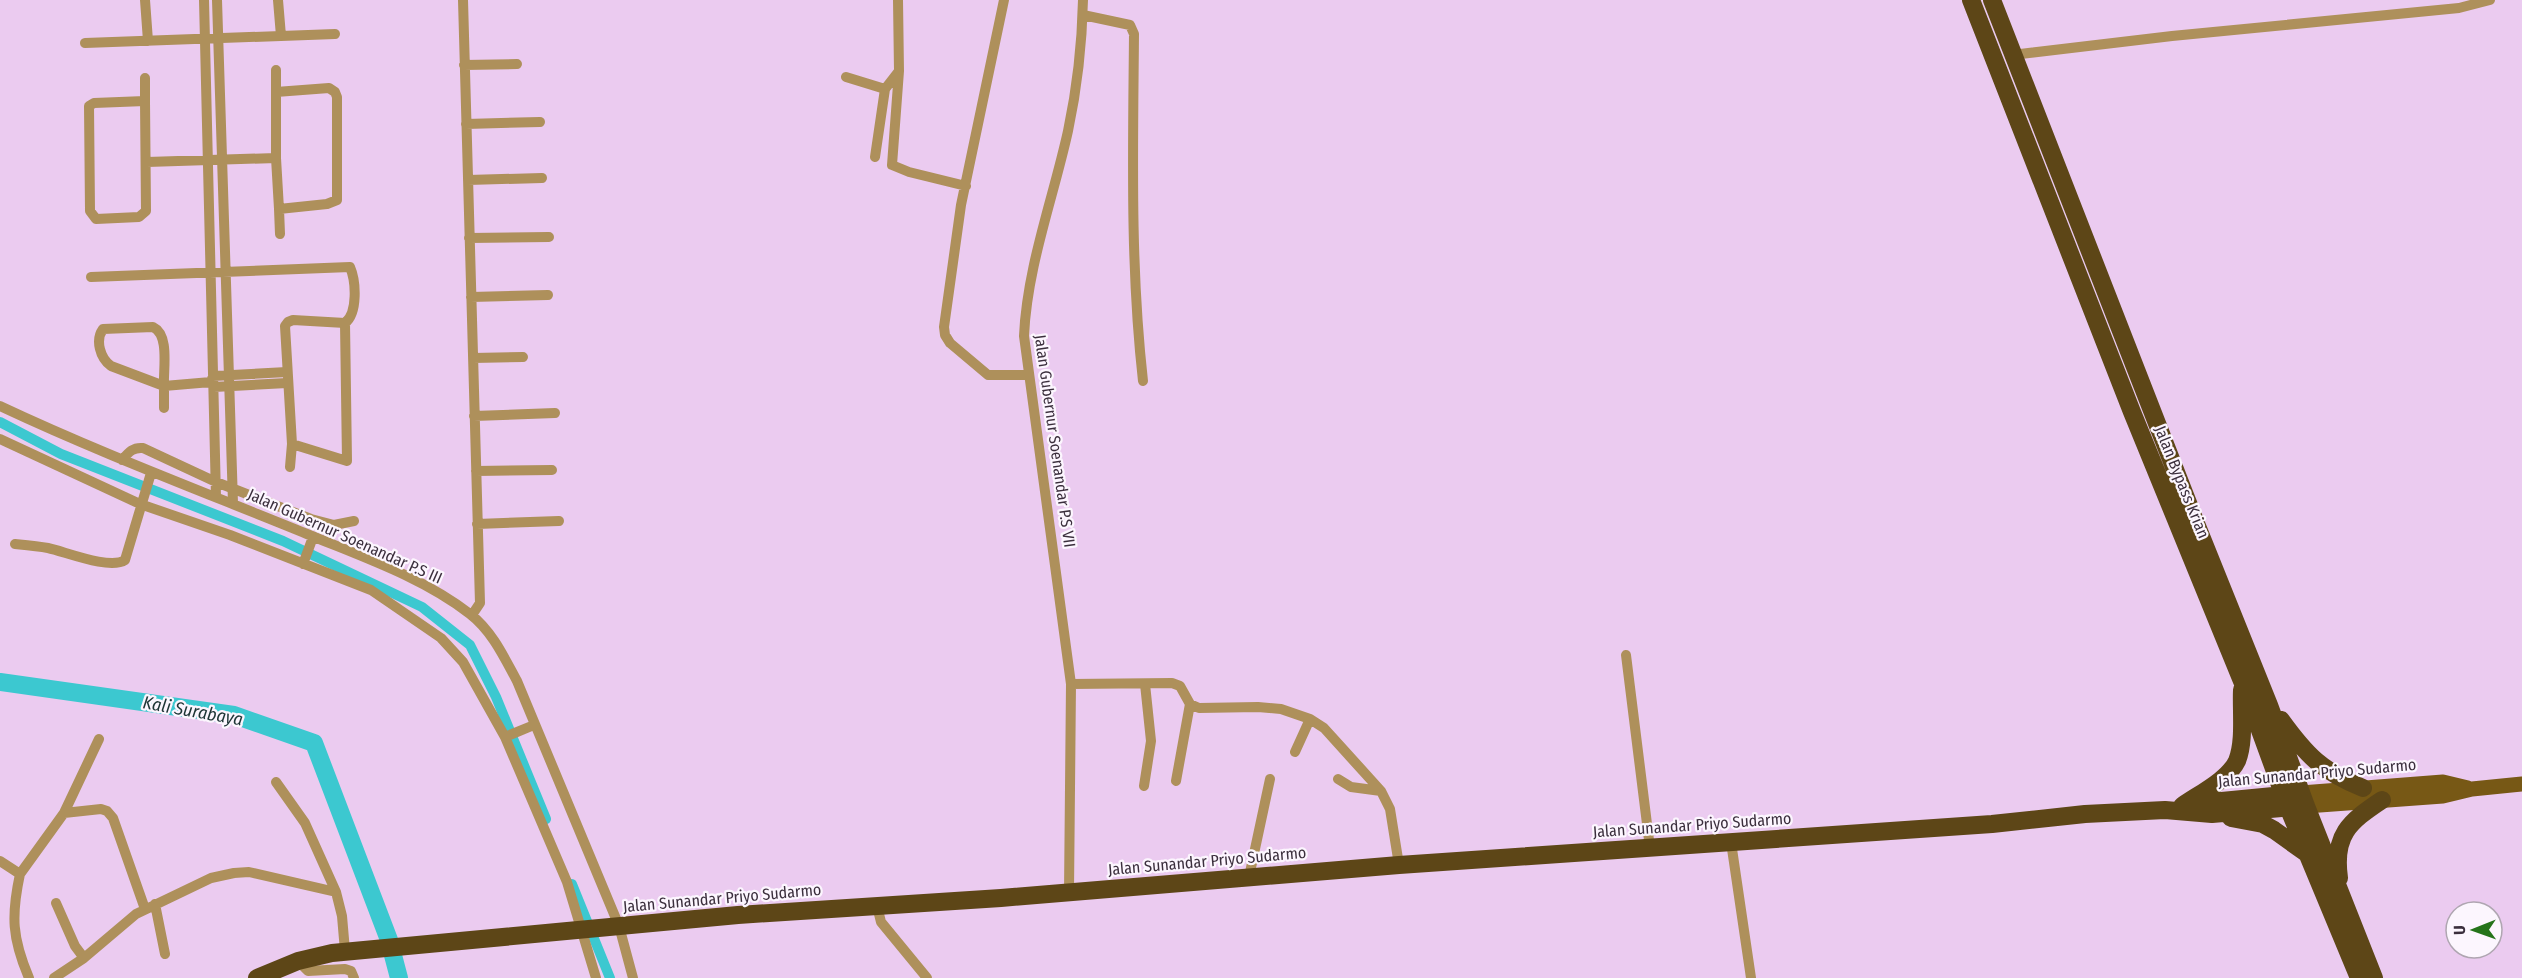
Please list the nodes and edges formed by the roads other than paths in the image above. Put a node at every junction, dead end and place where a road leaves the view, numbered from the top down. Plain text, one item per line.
1 (145, 0) edge
2 (204, 0) edge
3 (217, 0) edge
4 (278, 0) edge
5 (463, 0) edge
6 (898, 0) edge
7 (1004, 0) edge
8 (1083, 0) edge
9 (1971, 0) edge
10 (1992, 0) edge
11 (2490, 0) edge
12 (1083, 15) junction
13 (335, 34) dead end
14 (281, 36) junction
15 (205, 39) junction
16 (218, 39) junction
17 (148, 41) junction
18 (85, 43) dead end
19 (2012, 56) junction
20 (517, 64) dead end
21 (464, 65) junction
22 (276, 70) dead end
23 (899, 71) junction
24 (846, 77) dead end
25 (145, 78) dead end
26 (885, 89) junction
27 (276, 92) junction
28 (146, 101) junction
29 (540, 122) dead end
30 (466, 124) junction
31 (875, 157) dead end
32 (276, 158) junction
33 (222, 159) junction
34 (208, 160) junction
35 (147, 162) junction
36 (542, 178) dead end
37 (468, 180) junction
38 (966, 186) junction
39 (279, 208) junction
40 (280, 234) dead end
41 (549, 237) dead end
42 (469, 238) junction
43 (211, 271) junction
44 (225, 271) junction
45 (91, 278) dead end
46 (548, 295) dead end
47 (471, 297) junction
48 (345, 323) junction
49 (523, 357) dead end
50 (472, 358) junction
51 (1028, 375) junction
52 (287, 377) junction
53 (229, 381) junction
54 (1143, 381) dead end
55 (213, 382) junction
56 (164, 386) junction
57 (0, 406) edge
58 (164, 408) dead end
59 (555, 412) dead end
60 (474, 416) junction
61 (0, 439) edge
62 (292, 444) junction
63 (123, 460) junction
64 (290, 467) dead end
65 (476, 471) junction
66 (552, 471) dead end
67 (150, 475) junction
68 (216, 482) junction
69 (232, 488) junction
70 (216, 497) junction
71 (141, 501) junction
72 (233, 503) junction
73 (354, 521) dead end
74 (559, 521) dead end
75 (477, 524) junction
76 (312, 539) junction
77 (15, 544) dead end
78 (304, 561) junction
79 (472, 615) junction
80 (1626, 655) dead end
81 (2242, 681) junction
82 (1071, 684) junction
83 (1145, 684) junction
84 (1190, 704) junction
85 (2269, 705) junction
86 (1310, 719) junction
87 (531, 726) junction
88 (508, 736) junction
89 (99, 739) dead end
90 (1295, 752) dead end
91 (1270, 779) dead end
92 (1338, 779) dead end
93 (1176, 781) dead end
94 (276, 782) dead end
95 (2522, 784) edge
96 (1144, 786) dead end
97 (2363, 788) junction
98 (2472, 789) junction
99 (1381, 791) junction
100 (2295, 800) junction
101 (2382, 800) junction
102 (2174, 808) junction
103 (64, 813) junction
104 (2212, 814) junction
105 (1731, 842) junction
106 (1650, 848) junction
107 (2309, 855) junction
108 (0, 861) edge
109 (1399, 865) junction
110 (20, 874) junction
111 (1249, 877) junction
112 (336, 892) junction
113 (1069, 892) junction
114 (2343, 902) junction
115 (56, 903) dead end
116 (150, 906) junction
117 (877, 906) junction
118 (615, 926) junction
119 (583, 929) junction
120 (348, 951) junction
121 (165, 954) dead end
122 (84, 958) junction
123 (298, 961) junction
124 (28, 978) edge
125 (54, 978) edge
126 (256, 978) edge
127 (354, 978) edge
128 (596, 978) edge
129 (633, 978) edge
130 (927, 978) edge
131 (1751, 978) edge
132 (2359, 978) edge
133 (2374, 978) edge

1 - 17 street
2 - 15 street
3 - 16 street
4 - 14 street
5 - 21 street
6 - 23 street
7 - 38 street
8 - 12 street, Jalan Gubernur Soenandar P.S VII
9 - 81 highway, Jalan Bypass Krian
10 - 19 highway, Jalan Bypass Krian
11 - 19 street
12 - 51 street, Jalan Gubernur Soenandar P.S VII
12 - 54 street
13 - 14 street
14 - 16 street
15 - 16 street
15 - 17 street
15 - 34 street
16 - 33 street
17 - 18 street
19 - 85 highway, Jalan Bypass Krian
20 - 21 street
21 - 30 street
22 - 27 street
23 - 26 street
23 - 38 street
24 - 26 street
25 - 28 street
26 - 31 street
27 - 32 street
27 - 39 street
28 - 35 street
28 - 35 street
29 - 30 street
30 - 37 street
32 - 33 street
32 - 39 street
33 - 34 street
33 - 44 street
34 - 35 street
34 - 43 street
36 - 37 street
37 - 42 street
38 - 51 street
39 - 40 street
41 - 42 street
42 - 47 street
43 - 44 street
43 - 45 street
43 - 55 street
44 - 48 street
44 - 53 street
46 - 47 street
47 - 50 street
48 - 52 street
48 - 62 street
49 - 50 street
50 - 60 street
51 - 82 street, Jalan Gubernur Soenandar P.S VII
52 - 53 street
52 - 62 street
53 - 55 street
53 - 69 street
55 - 56 street
55 - 68 street
56 - 56 street
56 - 58 street
57 - 63 street, Jalan Gubernur Soenandar P.S III
59 - 60 street
60 - 65 street
61 - 71 street
62 - 64 street
63 - 67 street, Jalan Gubernur Soenandar P.S III
63 - 68 street
65 - 66 street
65 - 75 street
67 - 70 street, Jalan Gubernur Soenandar P.S III
67 - 71 street
68 - 69 street
68 - 70 street
69 - 72 street
69 - 73 street
70 - 72 street, Jalan Gubernur Soenandar P.S III
71 - 77 street
71 - 78 street
72 - 76 street, Jalan Gubernur Soenandar P.S III
74 - 75 street
75 - 79 street
76 - 78 street
76 - 79 street, Jalan Gubernur Soenandar P.S III
78 - 88 street
79 - 87 street, Jalan Gubernur Soenandar P.S III
80 - 106 street
81 - 100 highway, Jalan Bypass Krian
81 - 102 highway
82 - 83 street
82 - 113 street, Jalan Gubernur Soenandar P.S VII
83 - 84 street
83 - 96 street
84 - 86 street
84 - 93 street
85 - 97 highway
85 - 100 highway, Jalan Bypass Krian
86 - 90 street
86 - 99 street
87 - 88 street
87 - 118 street, Jalan Gubernur Soenandar P.S III
88 - 119 street
89 - 103 street
91 - 111 street
92 - 99 street
94 - 112 street
95 - 98 main road, Jalan Sunandar Priyo Sudarmo
97 - 98 main road, Jalan Sunandar Priyo Sudarmo
97 - 100 main road, Jalan Sunandar Priyo Sudarmo
98 - 101 main road, Jalan Sunandar Priyo Sudarmo
99 - 109 street
100 - 101 main road, Jalan Sunandar Priyo Sudarmo
100 - 102 highway, Jalan Sunandar Priyo Sudarmo
100 - 104 highway, Jalan Sunandar Priyo Sudarmo
100 - 107 highway, Jalan Bypass Krian
100 - 114 highway, Jalan Bypass Krian
101 - 114 highway
102 - 104 highway, Jalan Sunandar Priyo Sudarmo
102 - 105 highway, Jalan Sunandar Priyo Sudarmo
103 - 110 street
103 - 116 street
104 - 107 highway
105 - 106 highway, Jalan Sunandar Priyo Sudarmo
105 - 131 street
106 - 109 highway, Jalan Sunandar Priyo Sudarmo
107 - 132 highway, Jalan Bypass Krian
108 - 110 street
109 - 111 highway, Jalan Sunandar Priyo Sudarmo
110 - 124 street
111 - 113 highway, Jalan Sunandar Priyo Sudarmo
112 - 116 street
112 - 120 street
113 - 117 highway, Jalan Sunandar Priyo Sudarmo
114 - 133 highway, Jalan Bypass Krian
115 - 122 street
116 - 121 street
116 - 122 street
117 - 118 highway, Jalan Sunandar Priyo Sudarmo
117 - 130 street
118 - 119 highway, Jalan Sunandar Priyo Sudarmo
118 - 129 street, Jalan Gubernur Soenandar P.S III
119 - 120 highway, Jalan Sunandar Priyo Sudarmo
119 - 128 street
120 - 123 highway, Jalan Sunandar Priyo Sudarmo
122 - 125 street
123 - 126 highway, Jalan Sunandar Priyo Sudarmo
123 - 127 street

